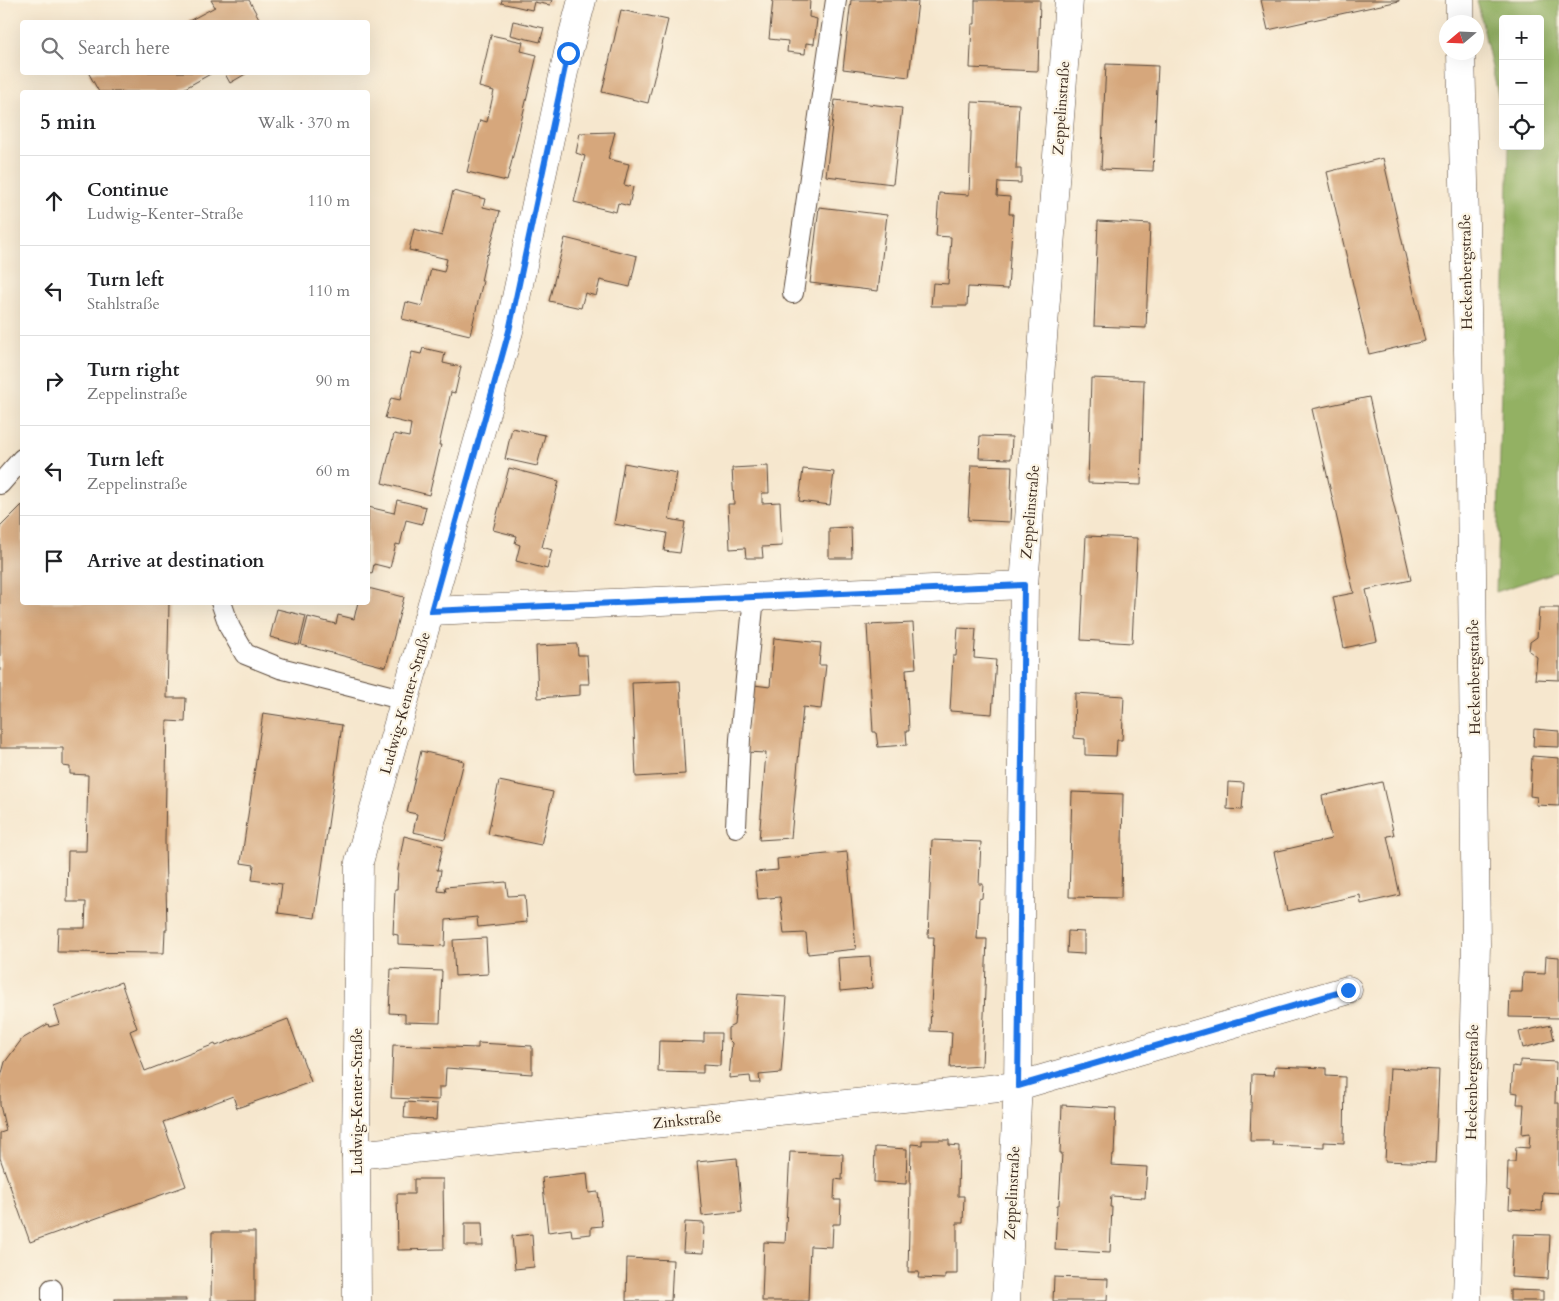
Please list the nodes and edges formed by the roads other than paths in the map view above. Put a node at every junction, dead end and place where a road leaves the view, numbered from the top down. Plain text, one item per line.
1 (582, 0) edge
2 (836, 0) edge
3 (1069, 0) edge
4 (1460, 0) edge
5 (1460, 15) edge
6 (1461, 60) edge
7 (793, 293) dead end
8 (20, 461) edge
9 (0, 484) edge
10 (1024, 585) junction
11 (754, 597) junction
12 (222, 605) edge
13 (431, 611) junction
14 (406, 700) junction
15 (736, 827) dead end
16 (1348, 990) dead end
17 (1018, 1086) junction
18 (356, 1155) junction
19 (357, 1301) edge
20 (1006, 1301) edge
21 (1467, 1301) edge

1 - 13 street, Ludwig-Kenter-Straße
2 - 7 lane
3 - 10 street, Zeppelinstraße
4 - 5 street
6 - 21 street, Heckenbergstraße
8 - 9 lane
10 - 11 street
10 - 17 street, Zeppelinstraße
11 - 13 street
11 - 15 lane
12 - 14 lane
13 - 14 street, Ludwig-Kenter-Straße
14 - 18 street, Ludwig-Kenter-Straße
16 - 17 street
17 - 18 street, Zinkstraße
17 - 20 street, Zeppelinstraße
18 - 19 street, Ludwig-Kenter-Straße

